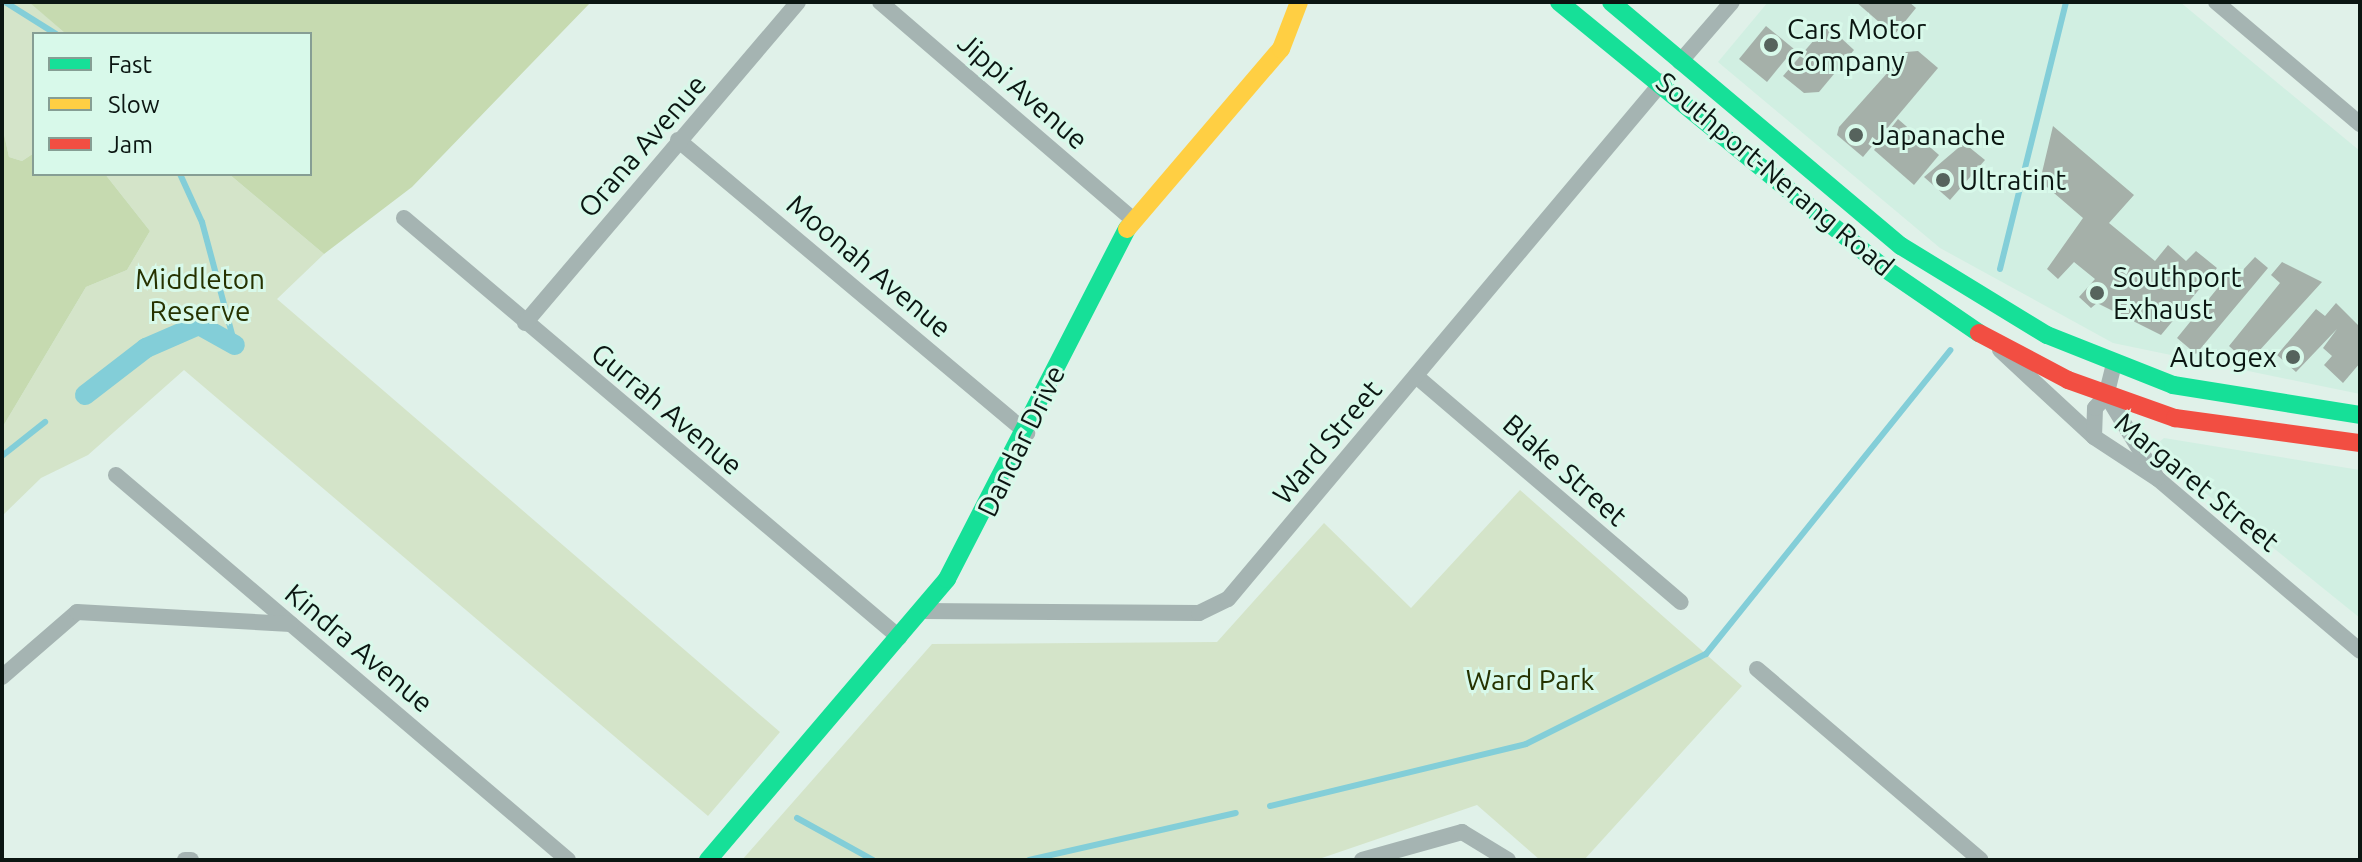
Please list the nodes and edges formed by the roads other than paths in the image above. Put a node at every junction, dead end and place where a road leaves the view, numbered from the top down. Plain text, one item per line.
1 (798, 2) edge
2 (880, 2) edge
3 (1299, 2) edge
4 (1559, 2) edge
5 (1611, 2) edge
6 (1732, 2) edge
7 (2216, 2) edge
8 (1680, 62) junction
9 (1663, 81) junction
10 (2360, 124) edge
11 (678, 140) junction
12 (404, 218) dead end
13 (1132, 219) junction
14 (525, 323) junction
15 (1993, 342) junction
16 (2114, 364) junction
17 (1416, 376) junction
18 (2106, 396) junction
19 (2360, 415) edge
20 (1027, 433) junction
21 (2094, 437) junction
22 (2360, 443) edge
23 (116, 475) dead end
24 (2158, 479) junction
25 (1681, 602) dead end
26 (922, 611) junction
27 (291, 624) junction
28 (899, 637) junction
29 (2360, 651) edge
30 (1757, 669) dead end
31 (2, 677) edge
32 (185, 860) edge
33 (191, 860) edge
34 (568, 860) edge
35 (708, 860) edge
36 (1362, 860) edge
37 (1508, 860) edge
38 (1981, 860) edge

1 - 11 street, Orana Avenue
2 - 13 street, Jippi Avenue
3 - 13 main road, Dandar Drive
4 - 9 main road, Southport-Nerang Road
5 - 8 main road, Southport-Nerang Road
6 - 8 street
7 - 10 street
8 - 16 main road, Southport-Nerang Road
9 - 15 main road, Southport-Nerang Road
9 - 17 street, Ward Street
11 - 14 street, Orana Avenue
11 - 20 street, Moonah Avenue
12 - 14 street, Gurrah Avenue
13 - 20 main road, Dandar Drive
14 - 28 street, Gurrah Avenue
15 - 18 main road, Southport-Nerang Road
15 - 21 street
16 - 18 street, Margaret Street
16 - 19 main road, Southport-Nerang Road
17 - 25 street, Blake Street
17 - 26 street, Ward Street
18 - 21 street, Margaret Street
18 - 22 main road, Southport-Nerang Road
18 - 24 street
20 - 26 main road, Dandar Drive
21 - 24 street, Margaret Street
23 - 27 street, Kindra Avenue
24 - 29 street, Margaret Street
26 - 28 main road, Dandar Drive
27 - 31 street
27 - 34 street, Kindra Avenue
28 - 35 main road, Dandar Drive
30 - 38 street
32 - 33 street
36 - 37 street

